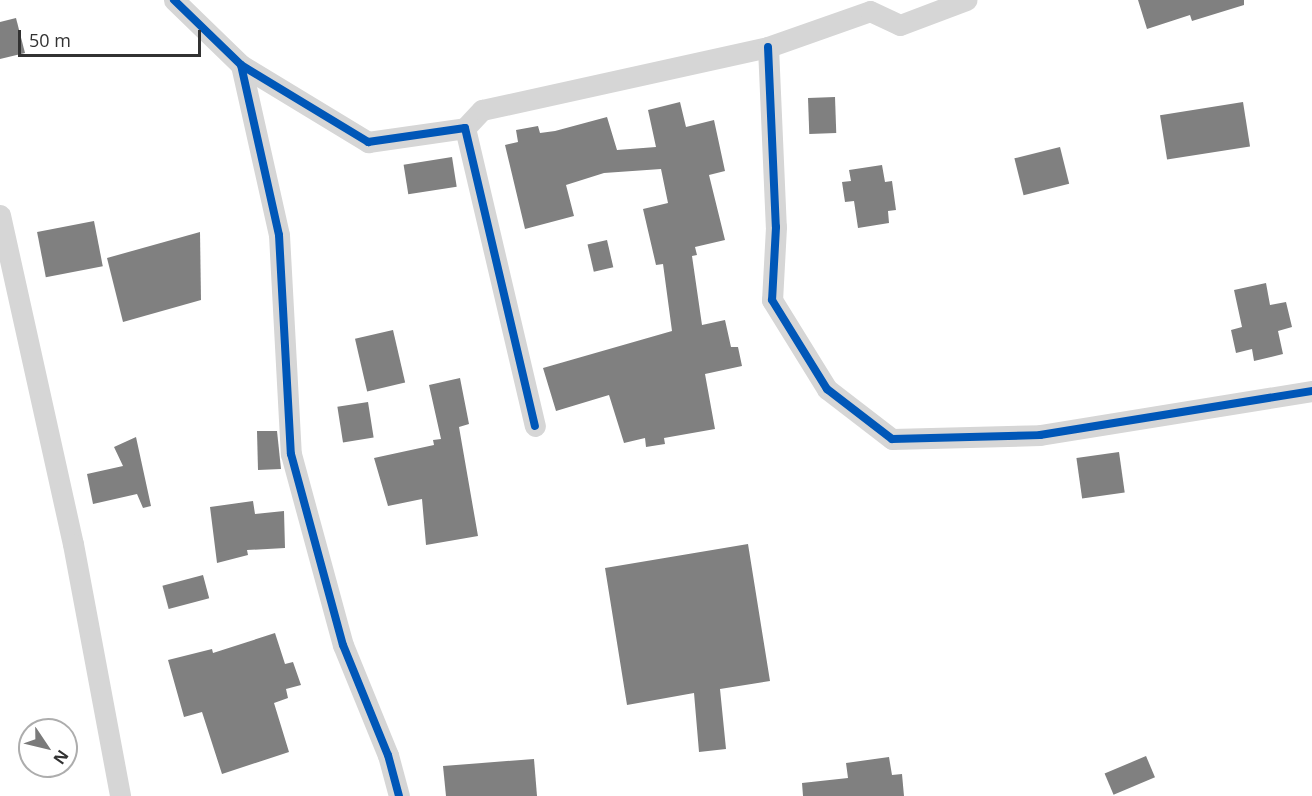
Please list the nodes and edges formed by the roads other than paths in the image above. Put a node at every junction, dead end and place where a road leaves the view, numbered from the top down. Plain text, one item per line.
1 (174, 0) edge
2 (966, 0) edge
3 (866, 5) edge
4 (768, 47) junction
5 (242, 65) junction
6 (465, 128) junction
7 (0, 214) edge
8 (1312, 391) edge
9 (535, 426) dead end
10 (120, 796) edge
11 (399, 796) edge

1 - 5 street
2 - 3 street
3 - 4 street
4 - 6 street
4 - 8 street
5 - 6 street
5 - 11 street
6 - 9 street
7 - 10 street

